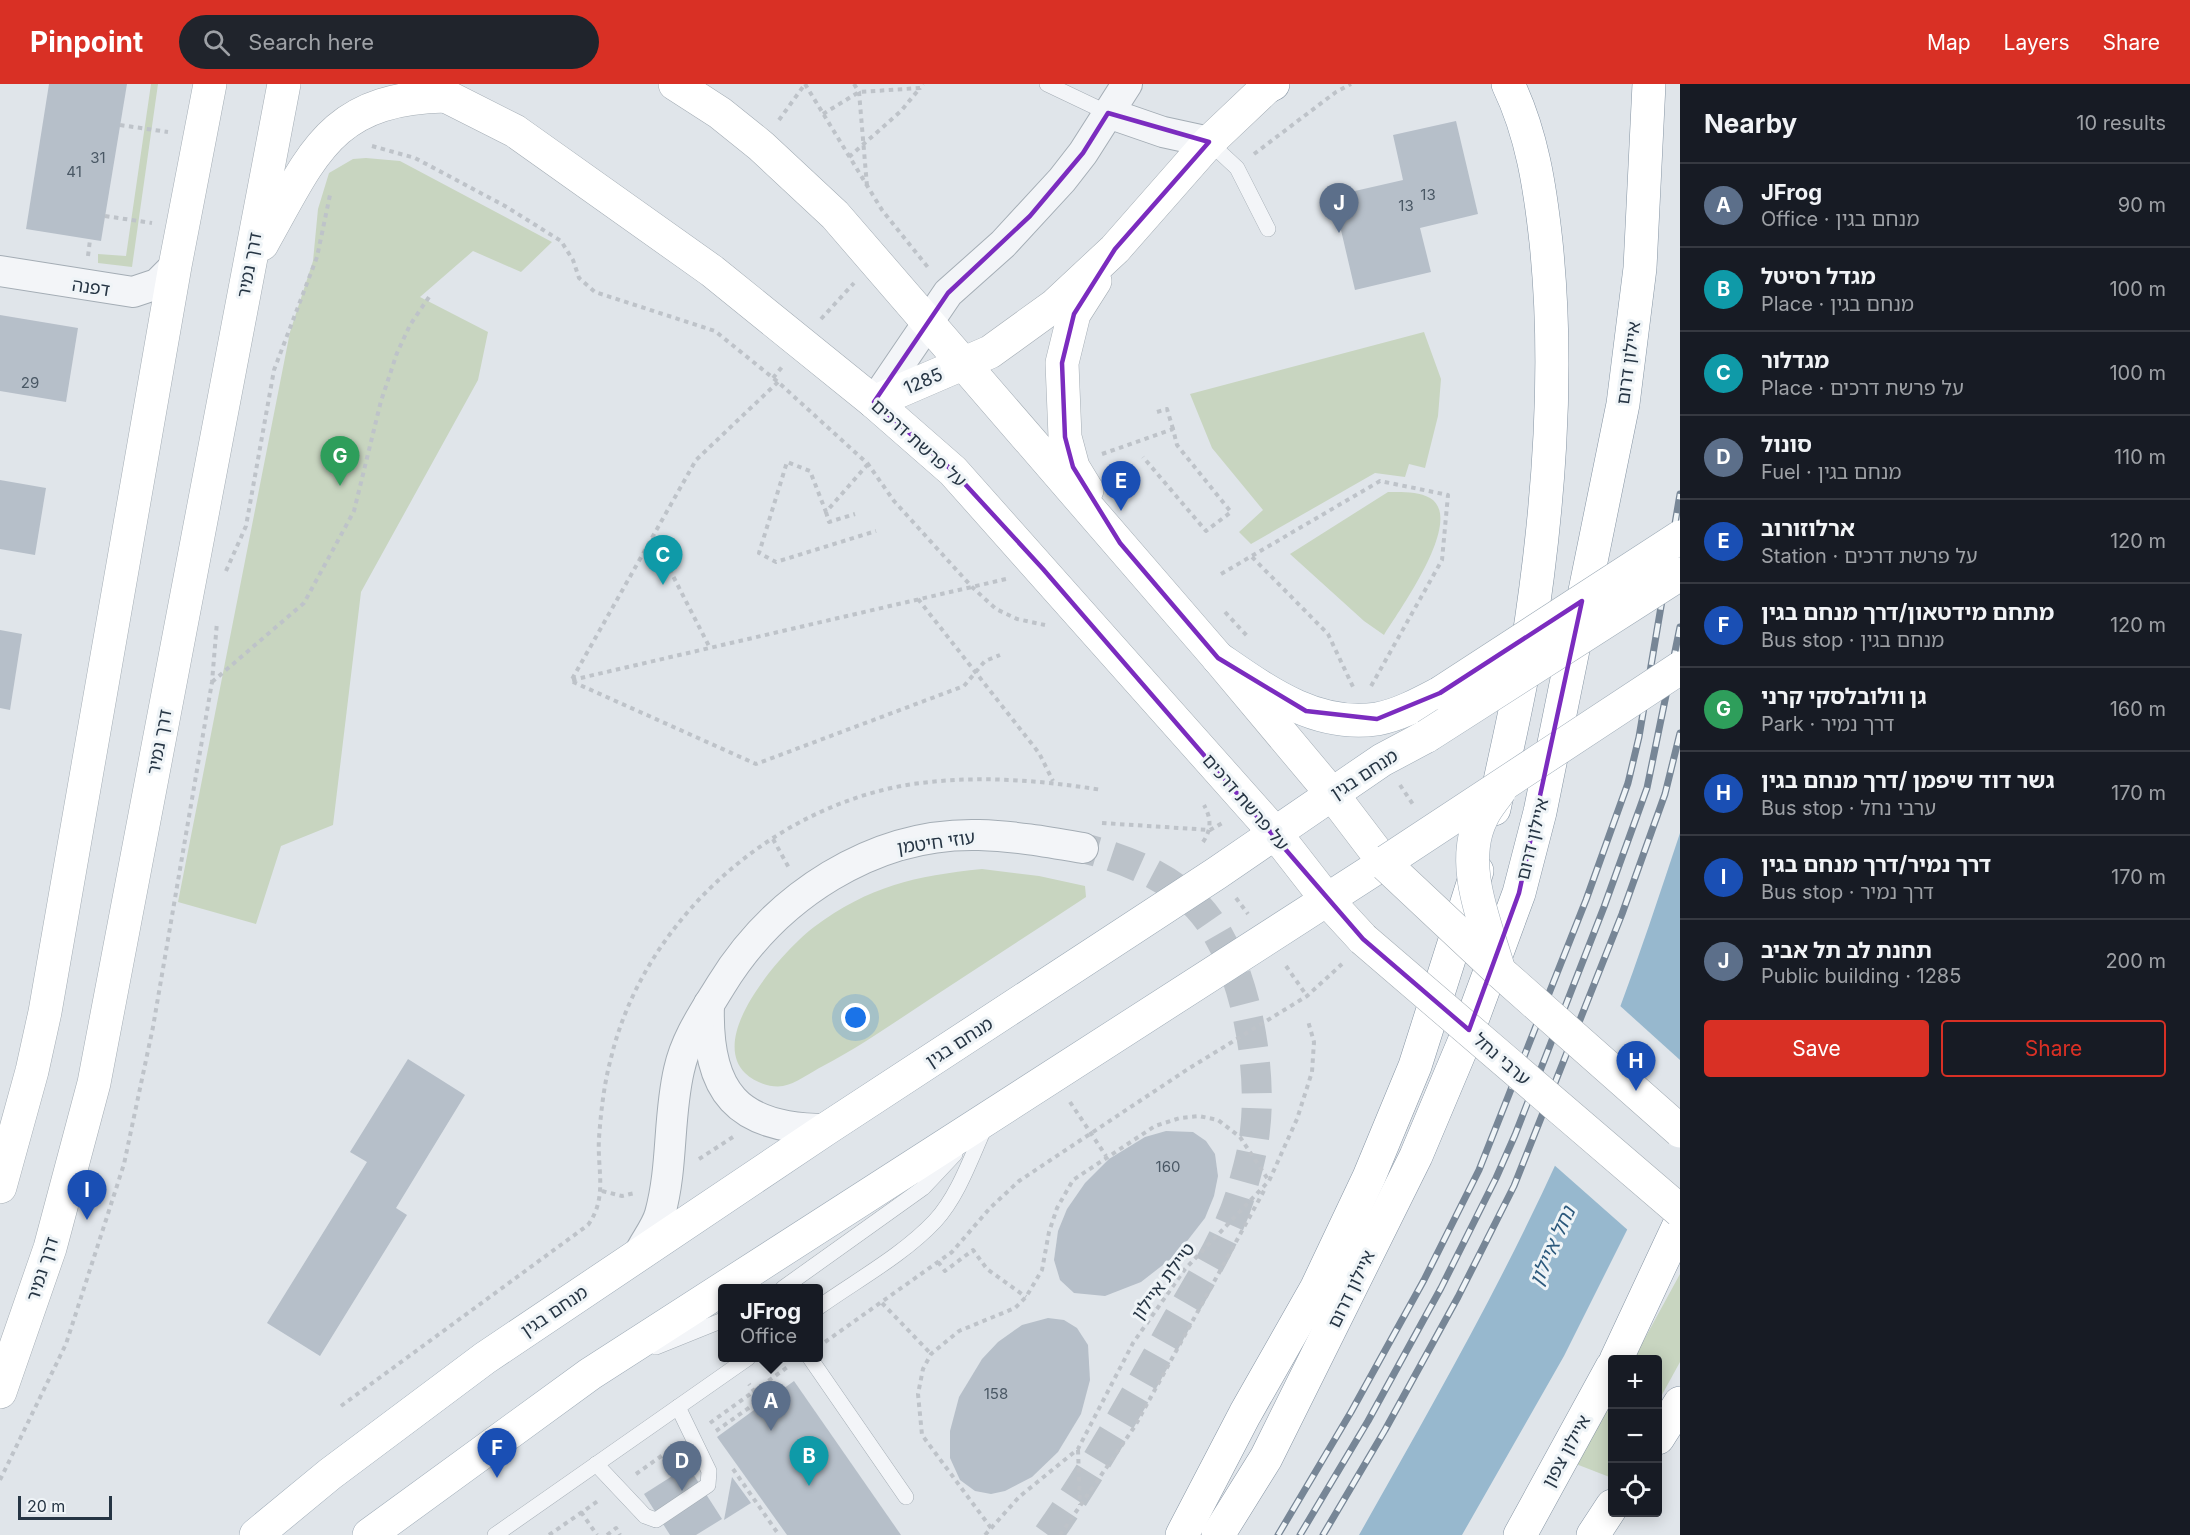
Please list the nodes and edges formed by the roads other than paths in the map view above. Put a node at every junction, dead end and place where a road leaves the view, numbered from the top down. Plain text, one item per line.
1 (210, 84) edge
2 (284, 84) edge
3 (675, 84) edge
4 (1047, 84) edge
5 (1127, 84) edge
6 (1508, 84) edge
7 (1649, 84) edge
8 (1269, 85) edge
9 (434, 90) edge
10 (1108, 113) junction
11 (1209, 142) junction
12 (1268, 229) dead end
13 (1115, 249) junction
14 (175, 266) junction
15 (249, 266) junction
16 (0, 271) edge
17 (928, 323) junction
18 (963, 363) junction
19 (874, 402) junction
20 (1680, 537) edge
21 (1120, 543) junction
22 (1680, 574) edge
23 (1218, 658) junction
24 (1680, 668) edge
25 (1504, 783) junction
26 (1332, 794) junction
27 (1275, 833) junction
28 (1083, 848) tunnel mouth
29 (1386, 863) junction
30 (1329, 901) junction
31 (1499, 971) junction
32 (709, 1004) junction
33 (992, 1114) junction
34 (826, 1129) junction
35 (1680, 1131) edge
36 (0, 1187) edge
37 (1680, 1211) edge
38 (1680, 1223) edge
39 (639, 1254) junction
40 (729, 1284) edge
41 (789, 1284) edge
42 (718, 1291) edge
43 (823, 1304) edge
44 (718, 1322) edge
45 (1618, 1355) edge
46 (742, 1362) edge
47 (813, 1362) edge
48 (590, 1374) junction
49 (1608, 1374) edge
50 (0, 1392) edge
51 (1680, 1403) edge
52 (678, 1407) junction
53 (1662, 1432) edge
54 (596, 1464) junction
55 (906, 1497) dead end
56 (1608, 1512) edge
57 (258, 1532) edge
58 (369, 1535) edge
59 (495, 1535) edge
60 (1182, 1535) edge
61 (1218, 1535) edge
62 (1520, 1535) edge
63 (1593, 1535) edge

1 - 14 main road
2 - 15 main road, דרך נמיר
3 - 17 main road
4 - 10 lane
5 - 10 street, 1285
6 - 60 main road
7 - 61 main road, איילון דרום
8 - 11 main road, 1285
9 - 15 main road
9 - 19 main road, על פרשת דרכים
10 - 11 street
10 - 17 street, 1285
11 - 12 lane
11 - 13 main road, 1285
13 - 18 main road, 1285
13 - 21 main road
14 - 16 street, דפנה
14 - 36 main road
15 - 50 main road, דרך נמיר
17 - 18 main road
17 - 19 street, 1285
18 - 19 main road, 1285
18 - 21 main road
19 - 27 main road, על פרשת דרכים
20 - 23 main road, bridge
21 - 23 main road
22 - 26 main road, מנחם בגין, bridge
23 - 26 main road
24 - 25 main road, bridge
25 - 29 main road, bridge
25 - 31 main road, bridge
26 - 27 main road, מנחם בגין
26 - 29 main road
27 - 30 main road, על פרשת דרכים
27 - 34 main road, מנחם בגין
28 - 32 street, עוזי חיטמן
29 - 30 main road
29 - 31 main road, bridge
30 - 33 main road
30 - 37 main road, ערבי נחל, bridge
31 - 35 main road, bridge
32 - 34 street
32 - 39 street, עוזי חיטמן
33 - 40 main road
33 - 41 lane
33 - 43 lane
34 - 39 main road, מנחם בגין
38 - 45 main road
39 - 57 main road, מנחם בגין
42 - 48 main road
44 - 48 lane
46 - 52 lane
47 - 55 lane
48 - 58 main road
49 - 62 main road, איילון צפון
51 - 53 main road
52 - 54 lane
52 - 54 lane
54 - 59 lane
56 - 63 main road

